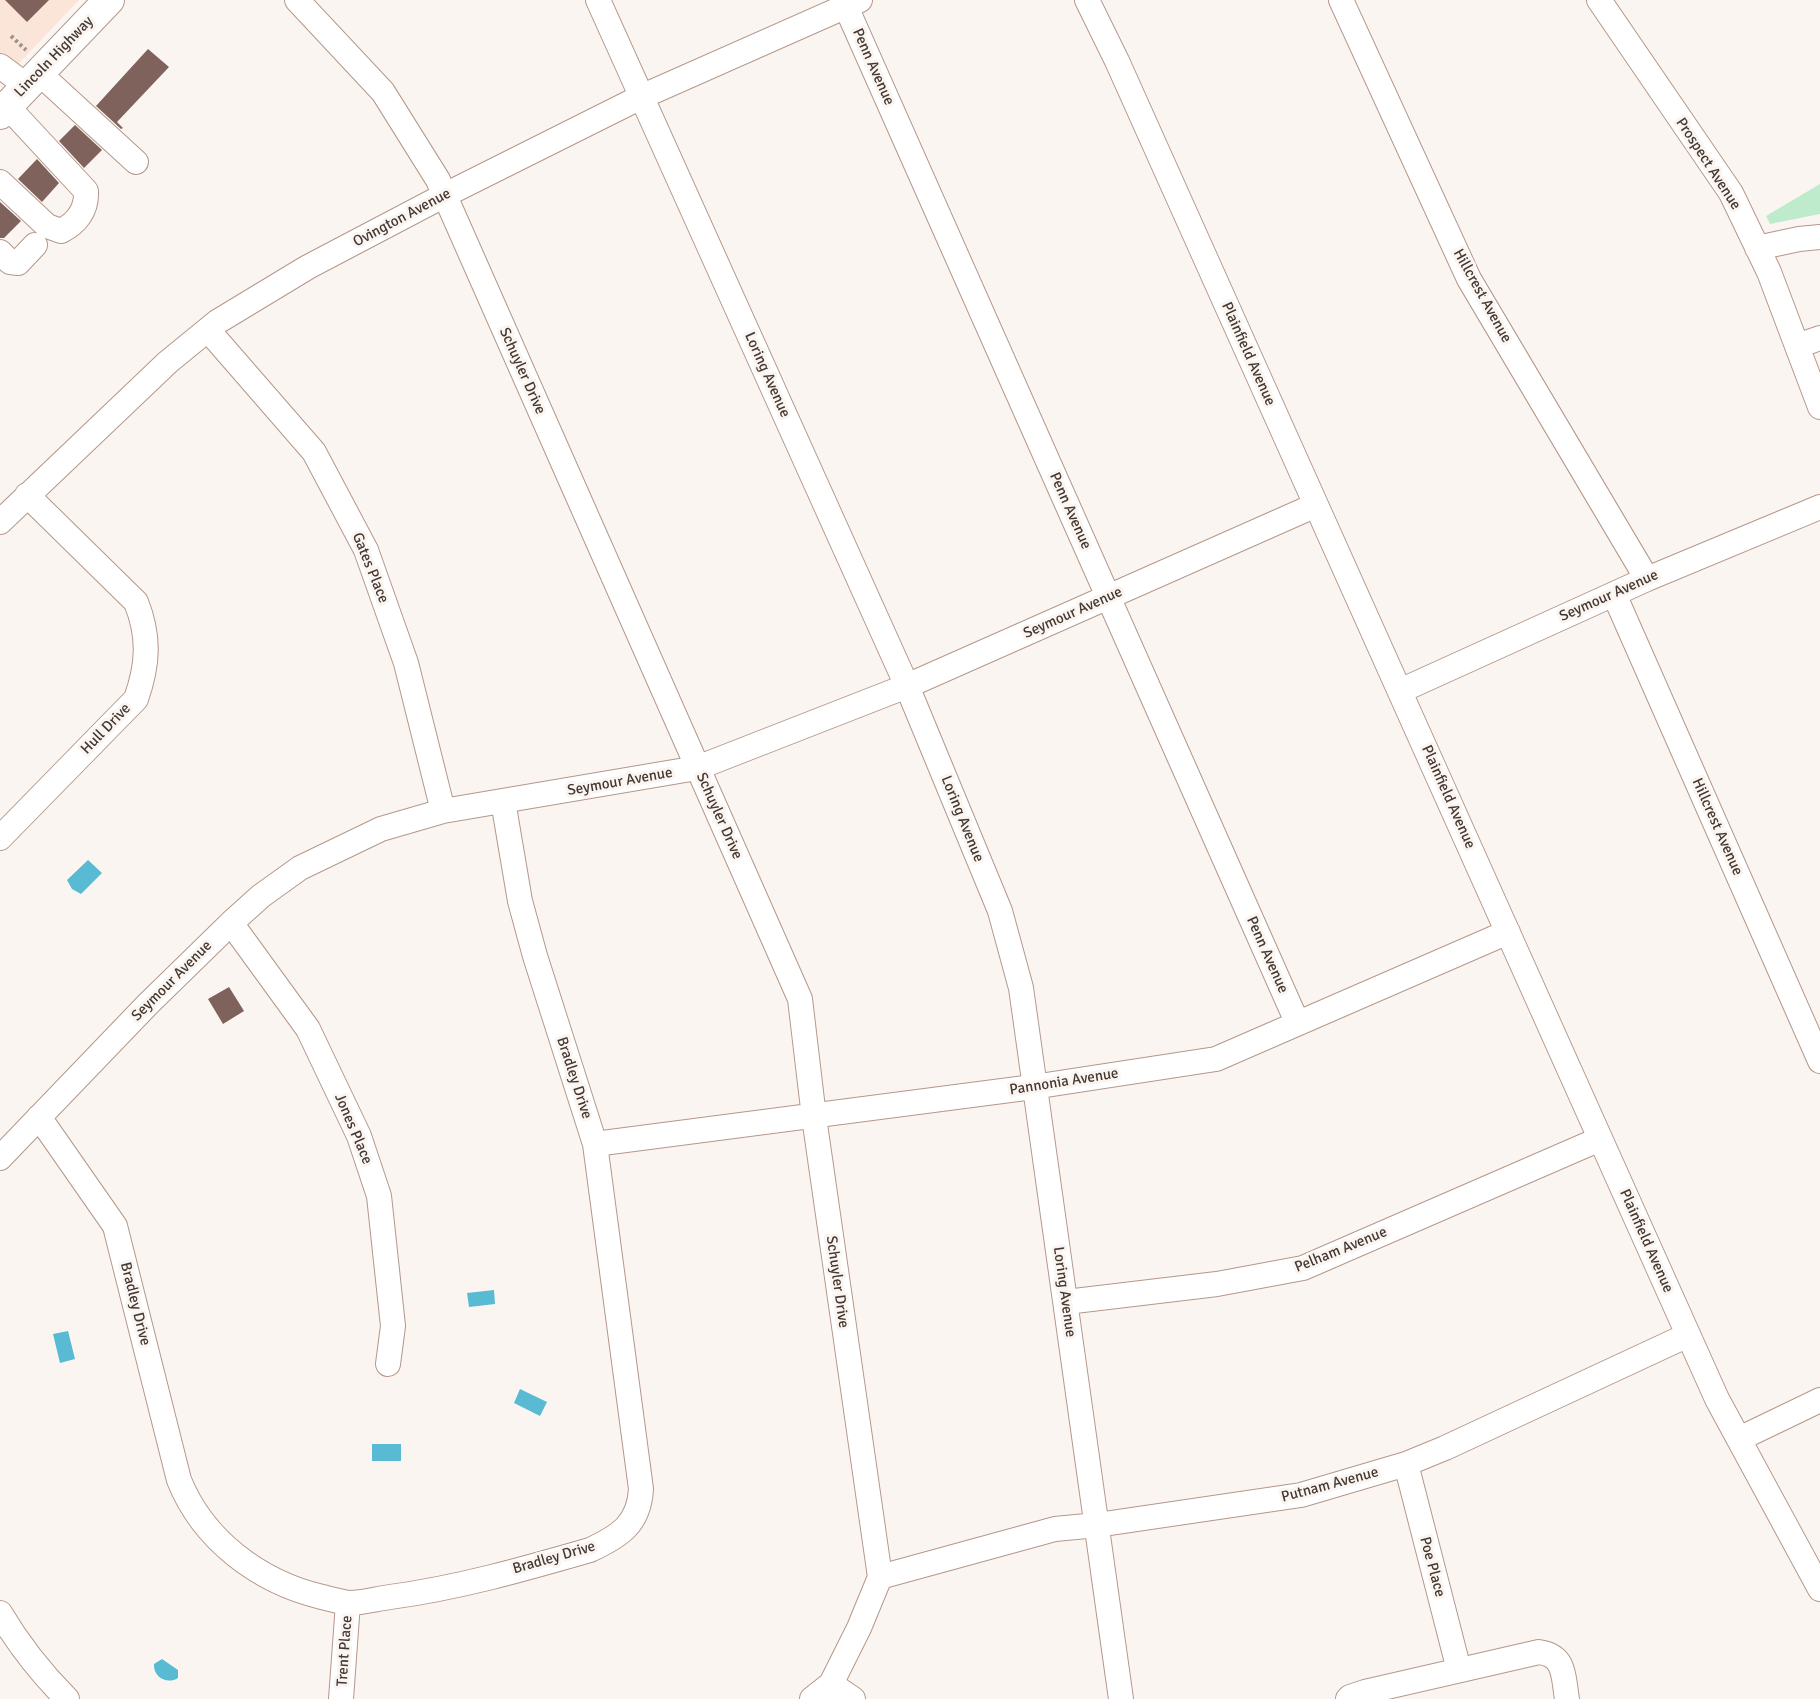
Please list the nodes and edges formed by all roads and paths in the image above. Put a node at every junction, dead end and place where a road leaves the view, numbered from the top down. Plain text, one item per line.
1 (109, 0) edge
2 (297, 0) edge
3 (598, 0) edge
4 (1087, 0) edge
5 (1341, 0) edge
6 (1599, 0) edge
7 (850, 2) edge
8 (11, 36) dead end
9 (0, 66) edge
10 (20, 86) edge
11 (641, 97) junction
12 (136, 162) dead end
13 (0, 182) edge
14 (445, 195) junction
15 (1820, 237) edge
16 (35, 245) dead end
17 (1757, 248) junction
18 (0, 252) edge
19 (208, 330) junction
20 (1820, 338) edge
21 (1797, 346) junction
22 (1820, 407) edge
23 (27, 495) junction
24 (1316, 505) junction
25 (1820, 507) edge
26 (0, 522) edge
27 (1647, 579) junction
28 (1614, 594) junction
29 (1108, 597) junction
30 (907, 686) junction
31 (1400, 691) junction
32 (698, 768) junction
33 (503, 801) junction
34 (443, 811) junction
35 (0, 838) edge
36 (231, 923) junction
37 (1508, 932) junction
38 (1297, 1022) junction
39 (1820, 1061) edge
40 (1034, 1087) junction
41 (39, 1117) junction
42 (814, 1117) junction
43 (1600, 1139) junction
44 (595, 1144) junction
45 (0, 1158) edge
46 (1066, 1302) junction
47 (1688, 1335) junction
48 (388, 1364) dead end
49 (1820, 1400) edge
50 (1739, 1439) junction
51 (1406, 1464) junction
52 (1097, 1525) junction
53 (880, 1577) junction
54 (1820, 1589) edge
55 (348, 1603) junction
56 (0, 1613) edge
57 (1459, 1670) junction
58 (831, 1684) junction
59 (68, 1699) edge
60 (341, 1699) edge
61 (812, 1699) edge
62 (853, 1699) edge
63 (1120, 1699) edge
64 (1348, 1699) edge
65 (1567, 1699) edge

1 - 10 main road, Lincoln Highway
2 - 14 street, Schuyler Drive
3 - 11 street, Loring Avenue
4 - 24 street, Plainfield Avenue
5 - 27 street, Hillcrest Avenue
6 - 17 street, Prospect Avenue
7 - 11 street, Ovington Avenue
7 - 29 street, Penn Avenue
8 - 10 path
9 - 10 street
10 - 12 street
10 - 13 street
11 - 14 street, Ovington Avenue
11 - 30 street, Loring Avenue
14 - 19 street, Ovington Avenue
14 - 32 street, Schuyler Drive
15 - 17 street
16 - 18 street
17 - 21 street, Prospect Avenue
19 - 23 street, Ovington Avenue
19 - 34 street, Gates Place
20 - 21 street
21 - 22 street, Prospect Avenue
23 - 26 street, Ovington Avenue
23 - 35 street, Hull Drive
24 - 29 street, Seymour Avenue
24 - 31 street, Plainfield Avenue
25 - 27 street, Seymour Avenue
27 - 28 street, Seymour Avenue
28 - 31 street, Seymour Avenue
28 - 39 street, Hillcrest Avenue
29 - 30 street, Seymour Avenue
29 - 38 street, Penn Avenue
30 - 32 street, Seymour Avenue
30 - 40 street, Loring Avenue
31 - 37 street, Plainfield Avenue
32 - 33 street, Seymour Avenue
32 - 42 street, Schuyler Drive
33 - 34 street, Seymour Avenue
33 - 44 street, Bradley Drive
34 - 36 street, Seymour Avenue
36 - 41 street, Seymour Avenue
36 - 48 street, Jones Place
37 - 38 street, Pannonia Avenue
37 - 43 street, Plainfield Avenue
38 - 40 street, Pannonia Avenue
40 - 42 street, Pannonia Avenue
40 - 46 street, Loring Avenue
41 - 45 street, Seymour Avenue
41 - 55 street, Bradley Drive
42 - 44 street, Pannonia Avenue
42 - 53 street, Schuyler Drive
43 - 46 street, Pelham Avenue
43 - 47 street, Plainfield Avenue
44 - 55 street, Bradley Drive
46 - 52 street, Loring Avenue
47 - 50 street, Plainfield Avenue
47 - 51 street, Putnam Avenue
49 - 50 street
50 - 54 street, Plainfield Avenue
51 - 52 street, Putnam Avenue
51 - 57 street, Poe Place
52 - 53 street, Putnam Avenue
52 - 63 street, Loring Avenue
53 - 58 street
55 - 60 street, Trent Place
56 - 59 street
57 - 64 street
57 - 65 street
58 - 61 street
58 - 62 street

